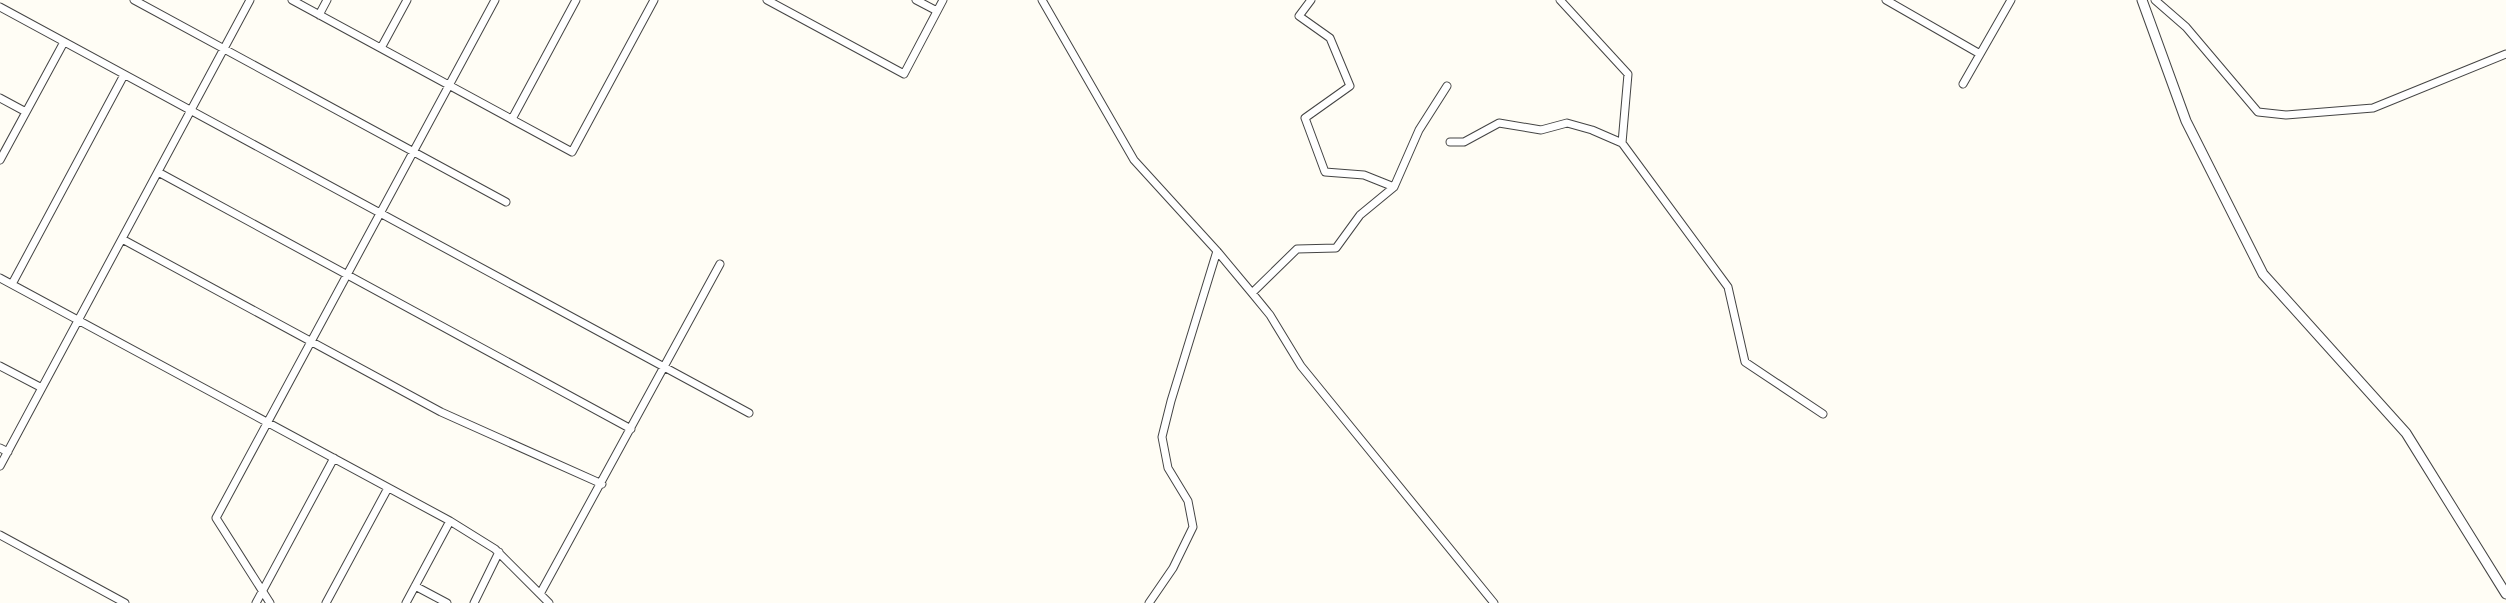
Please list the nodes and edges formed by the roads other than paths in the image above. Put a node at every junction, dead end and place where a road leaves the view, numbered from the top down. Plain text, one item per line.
1 (134, 0) edge
2 (250, 0) edge
3 (292, 0) edge
4 (327, 0) edge
5 (407, 0) edge
6 (495, 0) edge
7 (576, 0) edge
8 (654, 0) edge
9 (767, 0) edge
10 (916, 0) edge
11 (943, 0) edge
12 (1042, 0) edge
13 (1311, 0) edge
14 (1560, 0) edge
15 (1886, 0) edge
16 (2011, 0) edge
17 (2142, 0) edge
18 (2155, 0) edge
19 (0, 7) edge
20 (937, 11) junction
21 (319, 15) junction
22 (64, 42) junction
23 (381, 48) junction
24 (224, 49) junction
25 (1980, 54) junction
26 (2506, 54) edge
27 (124, 75) junction
28 (1963, 84) dead end
29 (449, 85) junction
30 (1447, 86) dead end
31 (0, 98) edge
32 (191, 111) junction
33 (26, 112) junction
34 (512, 119) junction
35 (1450, 142) dead end
36 (1622, 143) junction
37 (413, 151) junction
38 (0, 160) edge
39 (158, 172) junction
40 (1394, 187) junction
41 (506, 202) dead end
42 (380, 213) junction
43 (122, 239) junction
44 (1217, 251) junction
45 (720, 264) dead end
46 (347, 275) junction
47 (0, 278) edge
48 (12, 284) junction
49 (1252, 293) junction
50 (78, 320) junction
51 (311, 342) junction
52 (0, 366) edge
53 (665, 368) junction
54 (42, 388) junction
55 (749, 414) dead end
56 (1824, 414) dead end
57 (268, 422) junction
58 (631, 429) junction
59 (0, 448) edge
60 (8, 452) junction
61 (334, 458) junction
62 (0, 466) edge
63 (602, 484) junction
64 (388, 488) junction
65 (450, 521) junction
66 (0, 535) edge
67 (499, 552) junction
68 (415, 586) junction
69 (262, 591) junction
70 (540, 594) junction
71 (2506, 594) edge
72 (125, 603) edge
73 (256, 603) edge
74 (270, 603) edge
75 (326, 603) edge
76 (406, 603) edge
77 (447, 603) edge
78 (474, 603) edge
79 (549, 603) edge
80 (1149, 603) edge
81 (1494, 603) edge

1 - 24 street
2 - 24 street
3 - 21 street
4 - 21 street
5 - 23 street
6 - 29 street
7 - 34 street
8 - 34 street
9 - 20 street
10 - 20 street
11 - 20 street
12 - 44 street
13 - 40 street
14 - 36 street
15 - 25 street
16 - 25 street
17 - 71 street
18 - 26 street
19 - 22 street
21 - 23 street
22 - 27 street
22 - 33 street
23 - 29 street
24 - 32 street
24 - 37 street
25 - 28 street
27 - 32 street
27 - 48 street
29 - 34 street
29 - 37 street
30 - 40 street
31 - 33 street
32 - 39 street
32 - 42 street
33 - 38 street
35 - 36 street
36 - 56 street
37 - 41 street
37 - 42 street
39 - 43 street
39 - 46 street
40 - 49 street
42 - 46 street
42 - 53 street
43 - 50 street
43 - 51 street
44 - 49 street
44 - 80 street
45 - 53 street
46 - 51 street
46 - 58 street
47 - 48 street
48 - 50 street
49 - 81 street
50 - 54 street
50 - 57 street
51 - 57 street
51 - 63 street
52 - 54 street
53 - 55 street
53 - 58 street
54 - 60 street
57 - 61 street
57 - 69 street
58 - 63 street
59 - 60 street
60 - 62 street
61 - 64 street
61 - 69 street
63 - 70 street
64 - 65 street
64 - 75 street
65 - 67 street
65 - 68 street
66 - 72 street
67 - 70 street
67 - 78 street
68 - 76 street
68 - 77 street
69 - 73 street
69 - 74 street
70 - 79 street

